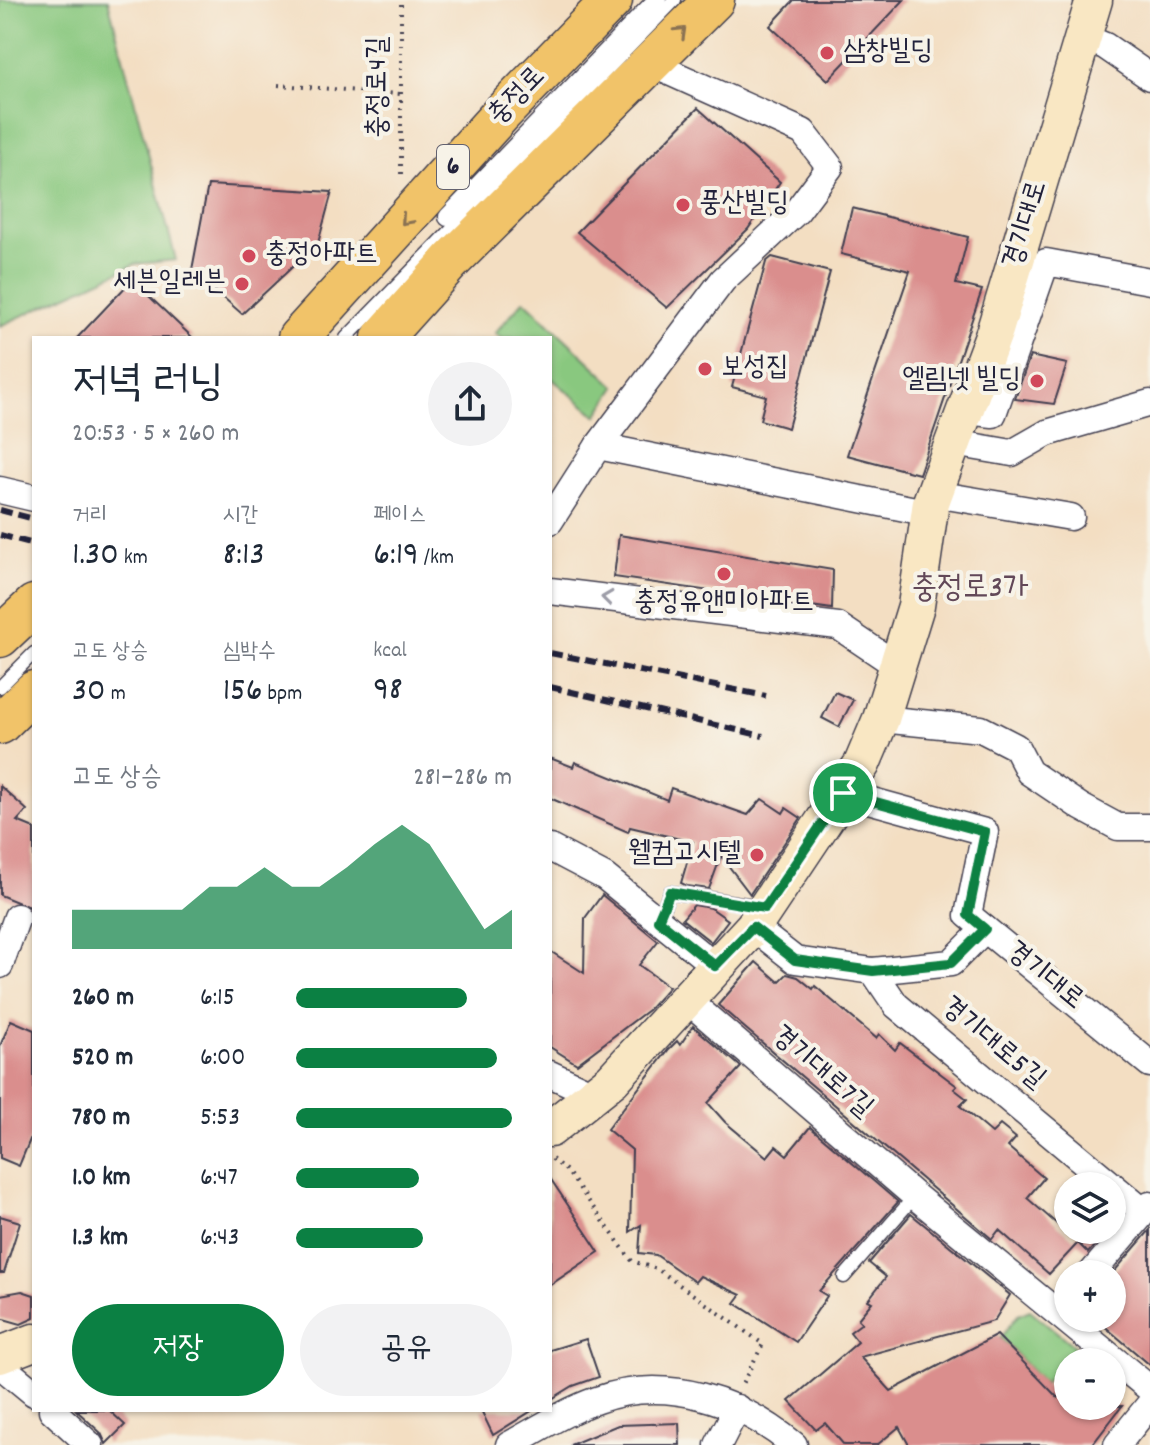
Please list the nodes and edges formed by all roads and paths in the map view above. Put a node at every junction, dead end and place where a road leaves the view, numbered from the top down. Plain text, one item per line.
1 (401, 0) edge
2 (612, 0) edge
3 (640, 0) edge
4 (657, 0) edge
5 (675, 0) edge
6 (714, 0) edge
7 (1094, 0) edge
8 (1083, 37) junction
9 (649, 63) junction
10 (1150, 77) edge
11 (278, 85) dead end
12 (400, 94) junction
13 (401, 174) dead end
14 (1150, 281) edge
15 (300, 336) edge
16 (348, 336) edge
17 (384, 336) edge
18 (1150, 403) edge
19 (960, 427) junction
20 (598, 446) junction
21 (0, 490) edge
22 (32, 498) edge
23 (932, 503) junction
24 (1071, 517) dead end
25 (552, 518) edge
26 (552, 591) edge
27 (32, 607) edge
28 (0, 637) edge
29 (32, 655) edge
30 (896, 665) junction
31 (0, 687) edge
32 (32, 693) edge
33 (881, 719) junction
34 (0, 724) edge
35 (843, 793) junction
36 (1150, 827) edge
37 (552, 849) edge
38 (17, 916) edge
39 (759, 918) junction
40 (658, 920) junction
41 (985, 929) junction
42 (0, 965) edge
43 (715, 966) junction
44 (873, 971) junction
45 (685, 998) junction
46 (1150, 1064) edge
47 (552, 1075) edge
48 (593, 1094) junction
49 (552, 1127) edge
50 (552, 1159) edge
51 (915, 1196) junction
52 (1147, 1208) edge
53 (1103, 1260) edge
54 (844, 1277) dead end
55 (1054, 1300) edge
56 (1090, 1332) edge
57 (32, 1343) edge
58 (0, 1355) edge
59 (0, 1365) edge
60 (1150, 1389) edge
61 (32, 1391) edge
62 (1150, 1404) edge
63 (737, 1408) junction
64 (54, 1412) edge
65 (90, 1445) edge
66 (509, 1445) edge
67 (718, 1445) edge
68 (794, 1445) edge
69 (1117, 1445) edge

1 - 12 path, 충정로4길
2 -> 15 main road, 충정로 / 6
3 - 4 street
5 - 16 lane
9 -> 6 main road, 6
7 - 8 main road, 경기대로
8 - 10 street
8 - 19 main road, 경기대로
9 - 17 main road, 6
9 - 20 street
11 - 12 path
12 - 13 path, 충정로4길
14 - 19 street, 경기대로
18 - 19 street
19 - 23 main road, 경기대로
20 - 23 street
20 - 25 street
21 - 22 street
23 - 24 street
23 - 30 main road, 경기대로
30 -> 26 street
27 - 28 main road
29 - 31 lane
30 - 33 main road, 경기대로
32 - 34 main road
33 - 35 main road, 경기대로
33 - 36 street
35 - 39 main road, 경기대로
35 - 41 street, 경기대로
37 - 40 street
38 - 42 street
39 - 40 lane
39 - 43 main road, 경기대로
39 - 44 street
40 - 43 street
41 - 44 street
41 - 46 street, 경기대로
43 - 45 main road, 경기대로
44 - 52 street, 경기대로5길
45 - 48 main road, 경기대로
45 - 51 street, 경기대로7길
47 - 48 street
48 - 49 main road, 경기대로
50 - 63 path
51 - 54 lane
51 - 55 street, 경기대로7길
52 - 53 street
56 - 60 street, 경기대로7길
57 - 58 main road
59 - 61 street
62 - 69 street
63 - 66 street
63 - 67 street
63 - 68 street
64 - 65 street

